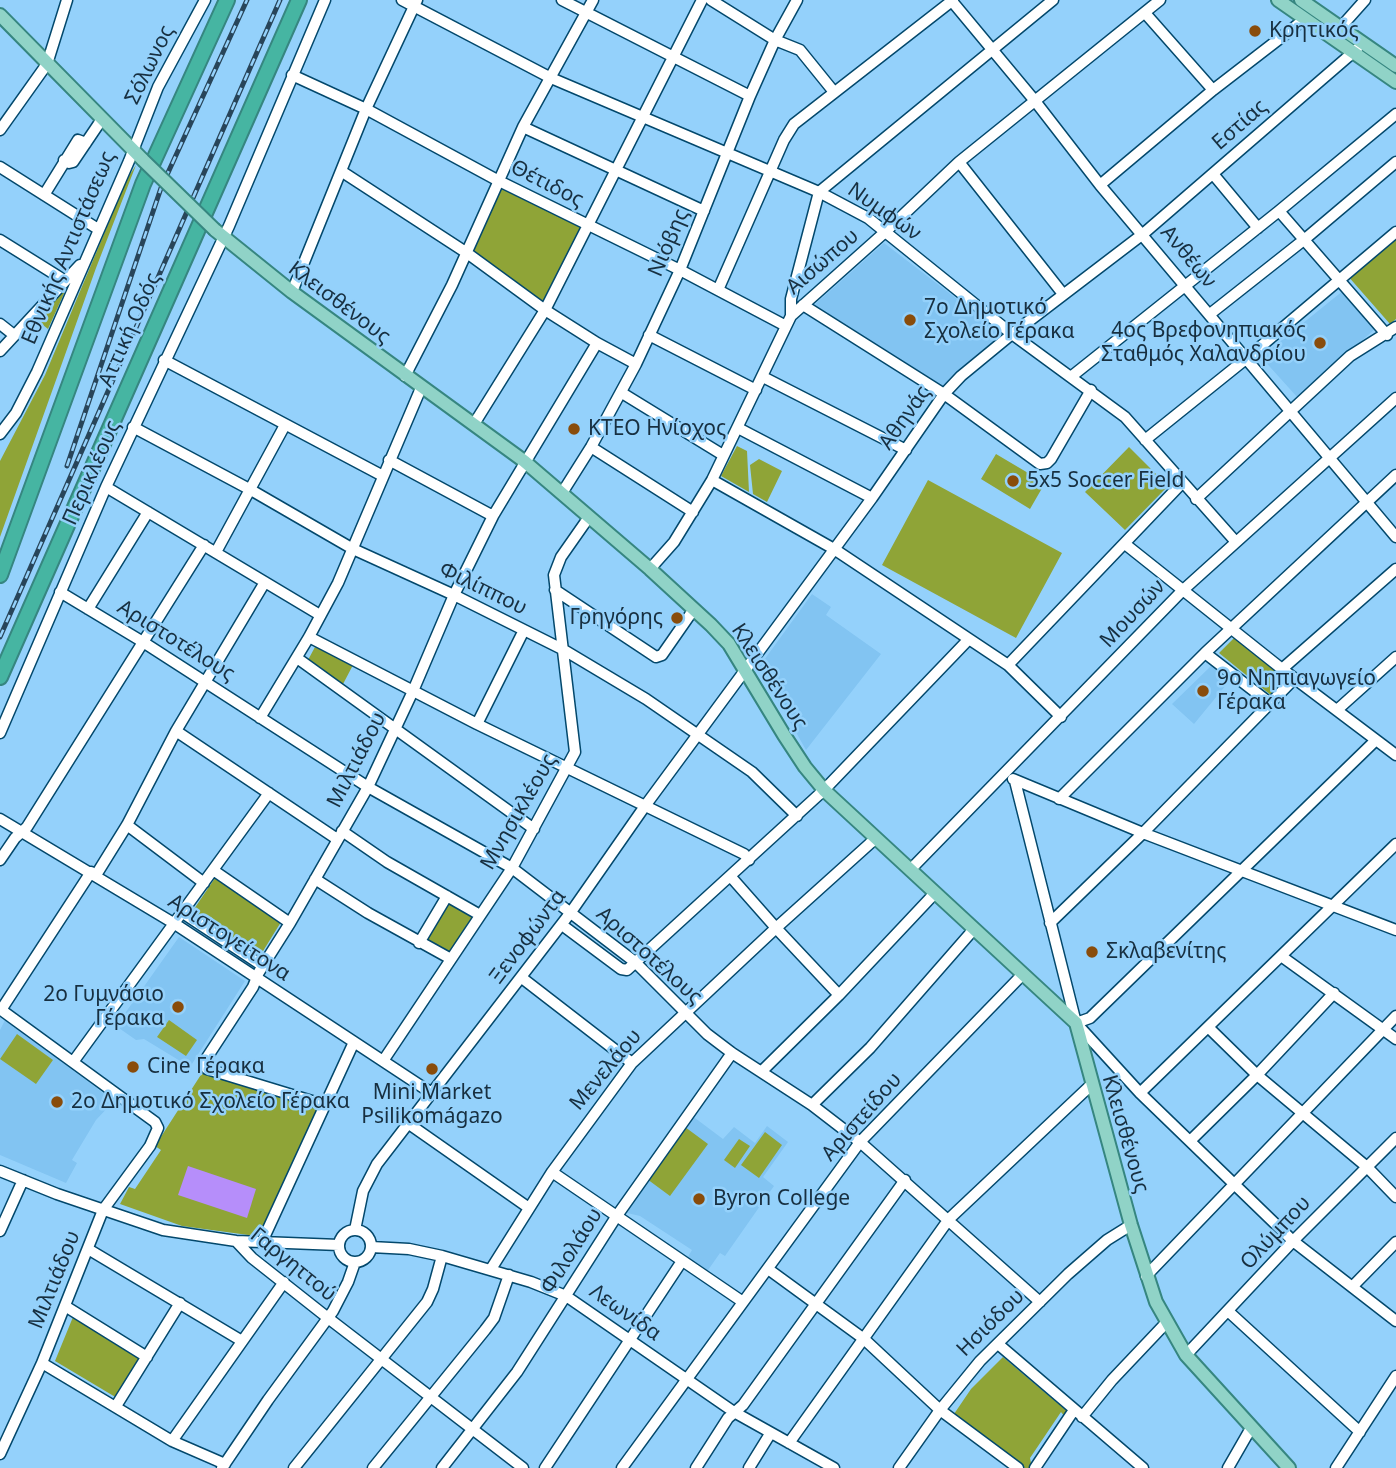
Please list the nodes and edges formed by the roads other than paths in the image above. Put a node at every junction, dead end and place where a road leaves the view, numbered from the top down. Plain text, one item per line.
1 (67, 0) edge
2 (227, 0) edge
3 (299, 0) edge
4 (325, 0) edge
5 (402, 0) edge
6 (562, 0) edge
7 (593, 0) edge
8 (702, 0) edge
9 (711, 0) edge
10 (797, 0) edge
11 (952, 0) edge
12 (1052, 0) edge
13 (1160, 0) edge
14 (1279, 0) edge
15 (1301, 0) edge
16 (1366, 0) edge
17 (203, 1) edge
18 (415, 4) edge
19 (586, 12) junction
20 (1145, 13) junction
21 (0, 15) edge
22 (1305, 19) junction
23 (1340, 28) junction
24 (775, 40) junction
25 (1357, 48) junction
26 (992, 50) junction
27 (674, 56) junction
28 (1394, 62) edge
29 (47, 64) junction
30 (292, 75) junction
31 (551, 78) junction
32 (1396, 82) edge
33 (1213, 90) junction
34 (834, 92) junction
35 (750, 96) junction
36 (1035, 101) junction
37 (366, 109) junction
38 (1396, 114) edge
39 (4, 115) edge
40 (644, 117) junction
41 (102, 119) junction
42 (523, 127) junction
43 (0, 130) edge
44 (132, 149) junction
45 (727, 152) junction
46 (959, 162) junction
47 (1396, 162) edge
48 (0, 167) edge
49 (341, 171) junction
50 (617, 171) junction
51 (770, 171) junction
52 (1213, 174) junction
53 (497, 180) junction
54 (1100, 185) junction
55 (819, 192) junction
56 (44, 195) junction
57 (704, 211) junction
58 (1279, 211) junction
59 (589, 226) junction
60 (1258, 228) junction
61 (98, 229) junction
62 (1396, 232) edge
63 (884, 233) junction
64 (219, 234) junction
65 (1143, 234) junction
66 (1305, 239) junction
67 (0, 240) edge
68 (467, 253) junction
69 (85, 259) junction
70 (680, 270) junction
71 (1340, 279) junction
72 (64, 280) junction
73 (1186, 285) junction
74 (718, 290) junction
75 (292, 292) junction
76 (1063, 294) junction
77 (803, 305) junction
78 (545, 310) junction
79 (1210, 314) junction
80 (789, 321) junction
81 (0, 324) edge
82 (1396, 327) edge
83 (1012, 334) junction
84 (15, 335) junction
85 (649, 335) junction
86 (1387, 335) junction
87 (597, 343) junction
88 (0, 351) edge
89 (1247, 358) junction
90 (164, 359) junction
91 (636, 364) junction
92 (405, 376) junction
93 (1072, 376) junction
94 (763, 377) junction
95 (421, 388) junction
96 (756, 390) junction
97 (1091, 390) junction
98 (622, 393) junction
99 (944, 394) junction
100 (1396, 398) edge
101 (1291, 411) junction
102 (474, 424) junction
103 (285, 425) junction
104 (134, 427) junction
105 (738, 428) junction
106 (0, 434) edge
107 (1144, 440) junction
108 (591, 447) junction
109 (906, 450) junction
110 (723, 455) junction
111 (1330, 458) junction
112 (389, 460) junction
113 (524, 461) junction
114 (1396, 475) edge
115 (383, 476) junction
116 (712, 480) junction
117 (1182, 483) junction
118 (106, 487) junction
119 (251, 490) junction
120 (562, 493) junction
121 (872, 498) junction
122 (1196, 499) junction
123 (1367, 502) junction
124 (148, 512) junction
125 (693, 512) junction
126 (493, 516) junction
127 (589, 517) junction
128 (1396, 537) edge
129 (1236, 542) junction
130 (1125, 544) junction
131 (204, 545) junction
132 (353, 549) junction
133 (834, 549) junction
134 (216, 552) junction
135 (650, 569) junction
136 (1396, 569) edge
137 (0, 575) edge
138 (265, 582) junction
139 (555, 590) junction
140 (1182, 590) junction
141 (60, 592) junction
142 (454, 595) junction
143 (88, 609) junction
144 (694, 609) junction
145 (320, 615) junction
146 (1230, 628) junction
147 (524, 630) junction
148 (309, 637) junction
149 (969, 639) junction
150 (143, 642) junction
151 (564, 650) junction
152 (1205, 653) junction
153 (1396, 657) edge
154 (297, 658) junction
155 (1008, 665) junction
156 (1282, 669) junction
157 (745, 670) junction
158 (0, 677) edge
159 (1294, 679) junction
160 (205, 682) junction
161 (413, 691) junction
162 (1271, 704) junction
163 (1337, 710) junction
164 (1061, 717) junction
165 (260, 718) junction
166 (477, 724) junction
167 (395, 729) junction
168 (176, 731) junction
169 (0, 733) edge
170 (698, 735) junction
171 (1376, 740) junction
172 (1395, 752) edge
173 (567, 767) junction
174 (1007, 773) junction
175 (1015, 781) junction
176 (368, 787) junction
177 (824, 790) junction
178 (269, 793) junction
179 (1059, 799) junction
180 (645, 806) junction
181 (797, 816) junction
182 (0, 819) edge
183 (127, 825) junction
184 (534, 829) junction
185 (22, 832) junction
186 (1143, 833) junction
187 (340, 835) junction
188 (876, 838) junction
189 (1396, 844) edge
190 (0, 860) edge
191 (749, 860) junction
192 (512, 868) junction
193 (213, 870) junction
194 (910, 870) junction
195 (1241, 870) junction
196 (94, 874) junction
197 (731, 877) junction
198 (315, 879) junction
199 (204, 883) junction
200 (935, 893) junction
201 (447, 896) junction
202 (1333, 906) junction
203 (571, 912) junction
204 (183, 913) junction
205 (480, 915) junction
206 (290, 923) junction
207 (1050, 923) junction
208 (175, 925) junction
209 (562, 925) junction
210 (776, 928) junction
211 (974, 929) junction
212 (1396, 930) edge
213 (419, 943) junction
214 (1280, 956) junction
215 (451, 959) junction
216 (635, 962) junction
217 (263, 966) junction
218 (1023, 974) junction
219 (522, 978) junction
220 (256, 979) junction
221 (1334, 993) junction
222 (839, 995) junction
223 (1, 1009) edge
224 (684, 1013) junction
225 (1396, 1016) edge
226 (1076, 1023) junction
227 (1209, 1028) junction
228 (1384, 1030) junction
229 (1396, 1039) edge
230 (354, 1042) junction
231 (732, 1053) junction
232 (383, 1061) junction
233 (73, 1062) junction
234 (632, 1063) junction
235 (761, 1072) junction
236 (1257, 1075) junction
237 (1091, 1085) junction
238 (1140, 1093) junction
239 (433, 1094) junction
240 (325, 1105) junction
241 (812, 1105) junction
242 (1303, 1115) junction
243 (408, 1124) junction
244 (1396, 1138) edge
245 (1190, 1141) junction
246 (860, 1142) junction
247 (1367, 1167) junction
248 (0, 1171) edge
249 (552, 1172) junction
250 (23, 1180) junction
251 (905, 1180) junction
252 (1235, 1186) junction
253 (1396, 1197) edge
254 (528, 1208) junction
255 (103, 1210) junction
256 (616, 1217) junction
257 (949, 1219) junction
258 (1131, 1225) junction
259 (355, 1230) junction
260 (0, 1231) edge
261 (236, 1241) junction
262 (1293, 1241) junction
263 (262, 1242) junction
264 (1396, 1242) edge
265 (339, 1245) junction
266 (371, 1247) junction
267 (88, 1249) junction
268 (442, 1256) junction
269 (682, 1261) junction
270 (355, 1262) junction
271 (491, 1269) junction
272 (768, 1269) junction
273 (509, 1275) junction
274 (1146, 1276) junction
275 (284, 1282) junction
276 (1352, 1287) junction
277 (566, 1296) junction
278 (1040, 1302) junction
279 (180, 1303) junction
280 (743, 1303) junction
281 (816, 1303) junction
282 (65, 1306) junction
283 (1229, 1312) junction
284 (328, 1318) junction
285 (1396, 1321) edge
286 (1166, 1323) junction
287 (864, 1339) junction
288 (631, 1340) junction
289 (242, 1341) junction
290 (998, 1344) junction
291 (1186, 1355) junction
292 (147, 1357) junction
293 (381, 1359) junction
294 (42, 1363) junction
295 (1396, 1376) edge
296 (685, 1378) junction
297 (429, 1398) junction
298 (116, 1406) junction
299 (940, 1410) junction
300 (734, 1412) junction
301 (1078, 1414) junction
302 (1251, 1428) junction
303 (471, 1429) junction
304 (1360, 1432) junction
305 (770, 1434) junction
306 (172, 1441) junction
307 (789, 1443) junction
308 (0, 1454) edge
309 (510, 1465) edge
310 (223, 1466) edge
311 (831, 1467) edge
312 (294, 1468) edge
313 (373, 1468) edge
314 (442, 1468) edge
315 (523, 1468) edge
316 (545, 1468) edge
317 (622, 1468) edge
318 (696, 1468) edge
319 (749, 1468) edge
320 (898, 1468) edge
321 (1018, 1468) edge
322 (1035, 1468) edge
323 (1143, 1468) edge
324 (1228, 1468) edge
325 (1289, 1468) edge
326 (1336, 1468) edge

1 - 29 street
2 - 137 highway, Αττική Οδός
3 - 158 highway, Αττική Οδός
4 - 30 street, Περικλέους
5 - 18 street, Νυμφών
6 - 19 street
7 - 19 street
8 - 27 street
9 - 24 street
10 - 24 street, Νιόβης
11 - 26 street, Ανθέων
11 - 34 street
12 - 26 street
13 - 20 street, Αισώπου
14 - 22 main road
15 - 23 main road
16 - 23 street
17 - 44 street, Σόλωνος
18 - 31 street, Νυμφών
18 - 37 street
19 - 27 street
19 - 31 street
20 - 33 street
20 - 36 street, Αισώπου
21 - 29 main road, Κλεισθένους
22 - 25 main road
22 - 33 street
23 - 25 main road
24 - 34 street
24 - 35 street, Νιόβης
25 - 28 main road
25 - 32 main road
25 - 52 street, Εστίας
26 - 36 street, Ανθέων
26 - 55 street
27 - 35 street
27 - 40 street
29 - 39 street
29 - 41 main road, Κλεισθένους
30 - 37 street, Θέτιδος
30 - 64 street, Περικλέους
31 - 40 street, Νυμφών
31 - 42 street
33 - 54 street
34 - 51 street
35 - 45 street, Νιόβης
36 - 46 street, Αισώπου
36 - 54 street, Ανθέων
37 - 49 street
37 - 53 street, Θέτιδος
38 - 58 street
39 - 43 street
40 - 45 street, Νυμφών
40 - 50 street
41 - 44 main road, Κλεισθένους
41 - 56 street
42 - 50 street
42 - 53 street
44 - 61 street, Εθνικής Αντιστάσεως
44 - 64 main road, Κλεισθένους, bridge
45 - 51 street, Νυμφών
45 - 57 street, Νιόβης
46 - 63 street, Αισώπου
46 - 76 street
47 - 66 street
48 - 56 street
49 - 68 street
49 - 75 street
50 - 57 street
50 - 59 street
51 - 55 street, Νυμφών
51 - 74 street
52 - 60 street
52 - 65 street, Εστίας
53 - 59 street, Θέτιδος
53 - 68 street
54 - 65 street, Ανθέων
55 - 63 street, Νυμφών
55 - 80 street
56 - 61 street
57 - 70 street, Νιόβης
58 - 60 street
58 - 66 street
59 - 70 street, Θέτιδος
59 - 78 street
60 - 73 street
61 - 69 street, Εθνικής Αντιστάσεως
62 - 71 street
63 - 77 street, Αισώπου
63 - 83 street, Νυμφών
64 - 75 main road, Κλεισθένους
64 - 90 street, Περικλέους
65 - 73 street, Ανθέων
65 - 76 street, Αθηνάς
66 - 71 street
66 - 79 street
67 - 72 street
68 - 78 street
68 - 92 street
69 - 72 street
69 - 106 street, Εθνικής Αντιστάσεως
70 - 74 street, Θέτιδος
70 - 85 street, Νιόβης
71 - 86 street
71 - 89 street
72 - 84 street
73 - 79 street, Ανθέων
73 - 93 street
74 - 80 street, Θέτιδος
75 - 92 main road, Κλεισθένους
76 - 83 street, Αθηνάς
77 - 80 street, Αισώπου
77 - 99 street
78 - 87 street
78 - 102 street
79 - 89 street, Ανθέων
80 - 94 street, Αισώπου
81 - 84 street
82 - 86 street
83 - 93 street, Νυμφών
83 - 99 street, Αθηνάς
84 - 88 street
85 - 91 street, Νιόβης
85 - 96 street
86 - 101 street
87 - 91 street
87 - 113 street, Μιλτιάδου
89 - 101 street, Ανθέων
89 - 107 street
90 - 103 street
90 - 104 street, Περικλέους
91 - 98 street, Νιόβης
92 - 95 main road, Κλεισθένους
93 - 97 street, Νυμφών
94 - 96 street, Αισώπου
94 - 109 street
95 - 102 main road, Κλεισθένους
95 - 112 street
96 - 105 street, Αισώπου
97 - 99 street
97 - 107 street, Νυμφών
98 - 108 street, Νιόβης
98 - 110 street
99 - 109 street, Αθηνάς
100 - 111 street, Μουσών
101 - 111 street, Ανθέων
101 - 122 street
102 - 113 main road, Κλεισθένους
103 - 115 street
103 - 119 street
104 - 118 street, Περικλέους
104 - 119 street, Φιλίππου
105 - 110 street, Αισώπου
105 - 121 street
107 - 117 street, Νυμφών
108 - 120 street, Νιόβης
108 - 125 street
109 - 121 street, Αθηνάς
110 - 116 street, Αισώπου
111 - 123 street, Ανθέων
111 - 129 street, Μουσών
112 - 115 street
112 - 126 street
113 - 120 main road, Κλεισθένους
113 - 126 street, Μιλτιάδου
114 - 123 street
115 - 132 street
116 - 125 street, Αισώπου
116 - 133 street
117 - 122 street, Νυμφών
117 - 130 street
118 - 124 street
118 - 141 street, Περικλέους
119 - 132 street, Φιλίππου
119 - 134 street
120 - 127 main road, Κλεισθένους
121 - 133 street, Αθηνάς
122 - 129 street, Νυμφών
123 - 128 street, Ανθέων
123 - 146 street
124 - 131 street
124 - 143 street
125 - 135 street, Αισώπου
126 - 142 street, Μιλτιάδου
127 - 135 main road, Κλεισθένους
127 - 139 street, Μνησικλέους
129 - 140 street, Μουσών
130 - 140 street
130 - 155 street
131 - 134 street
131 - 150 street
132 - 142 street, Φιλίππου
132 - 145 street
133 - 149 street
133 - 157 street, Αθηνάς
134 - 138 street
135 - 144 main road, Κλεισθένους
136 - 156 street
138 - 145 street
138 - 160 street
139 - 144 street
139 - 151 street, Μνησικλέους
140 - 146 street
140 - 164 street, Μουσών
141 - 143 street, Αριστοτέλους
141 - 169 street, Περικλέους
142 - 147 street, Φιλίππου
142 - 161 street, Μιλτιάδου
143 - 150 street, Αριστοτέλους
144 - 157 main road, Κλεισθένους
145 - 148 street
146 - 152 street
146 - 156 street
147 - 151 street, Φιλίππου
147 - 166 street
148 - 154 street
148 - 161 street
149 - 155 street
149 - 177 street
150 - 160 street, Αριστοτέλους
150 - 185 street
151 - 170 street, Φιλίππου
151 - 173 street, Μνησικλέους
152 - 162 street
152 - 179 street
153 - 163 street
154 - 165 street
154 - 167 street
155 - 164 street
156 - 159 street
157 - 170 street, Ξενοφώντα
157 - 177 main road, Κλεισθένους
159 - 162 street
159 - 163 street
160 - 165 street, Αριστοτέλους
160 - 168 street
161 - 166 street
161 - 167 street, Μιλτιάδου
162 - 186 street
163 - 171 street
164 - 174 street, Μουσών
165 - 176 street, Αριστοτέλους
166 - 173 street
167 - 176 street, Μιλτιάδου
167 - 184 street
168 - 178 street
168 - 183 street
170 - 180 street, Ξενοφώντα
170 - 181 street, Φιλίππου
171 - 172 street
171 - 195 street
173 - 180 street
173 - 184 street, Μνησικλέους
174 - 175 street
174 - 194 street, Μουσών
175 - 179 street
175 - 207 street
176 - 187 street, Μιλτιάδου
176 - 192 street, Αριστοτέλους
177 - 181 street
177 - 188 main road, Κλεισθένους
178 - 187 street
178 - 193 street
179 - 186 street
180 - 191 street
180 - 203 street, Ξενοφώντα
181 - 191 street
182 - 185 street, Αριστογείτονα
183 - 196 street
183 - 199 street
184 - 192 street, Μνησικλέους
185 - 190 street
185 - 196 street, Αριστογείτονα
186 - 195 street
186 - 207 street
187 - 198 street, Μιλτιάδου
187 - 201 street
188 - 194 main road, Κλεισθένους
188 - 210 street, Μενελάου
189 - 202 street
191 - 197 street
192 - 203 street, Αριστοτέλους
192 - 205 street, Μνησικλέους
193 - 199 street
193 - 206 street
194 - 200 main road, Κλεισθένους
195 - 202 street
195 - 226 street
196 - 208 street, Αριστογείτονα
196 - 223 street
197 - 210 street
197 - 216 street
198 - 206 street, Μιλτιάδου
198 - 213 street
199 - 204 street
200 - 211 main road, Κλεισθένους
200 - 222 street
201 - 205 street
201 - 213 street
202 - 212 street
202 - 214 street
203 - 209 street, Ξενοφώντα
203 - 216 street, Αριστοτέλους
204 - 208 street
204 - 217 street
205 - 215 street, Μνησικλέους
206 - 217 street, Μιλτιάδου
207 - 226 street
208 - 220 street, Αριστογείτονα
208 - 233 street
209 - 216 street
209 - 219 street, Ξενοφώντα
210 - 222 street
210 - 224 street, Μενελάου
211 - 218 main road, Κλεισθένους
211 - 241 street
213 - 215 street
214 - 221 street
214 - 227 street
215 - 232 street, Μνησικλέους
216 - 224 street, Αριστοτέλους
217 - 220 street, Μιλτιάδου
218 - 226 main road, Κλεισθένους
218 - 246 street, Αριστείδου
219 - 234 street
219 - 239 street, Ξενοφώντα
220 - 230 street, Αριστογείτονα
220 - 240 street, Μιλτιάδου
221 - 228 street
221 - 236 street
222 - 235 street
223 - 233 street
224 - 231 street, Αριστοτέλους
224 - 234 street, Μενελάου
225 - 228 street
226 - 237 main road, Κλεισθένους
226 - 238 street
227 - 236 street
227 - 238 street
228 - 229 street
228 - 242 street
230 - 232 street, Αριστογείτονα
230 - 240 street
231 - 235 street, Αριστοτέλους
231 - 256 street, Φιλολάου
232 - 239 street, Αριστογείτονα
233 - 255 street, Μιλτιάδου
234 - 249 street, Μενελάου
235 - 241 street, Αριστοτέλους
236 - 242 street
236 - 245 street
237 - 257 street
237 - 258 main road, Κλεισθένους
238 - 245 street
239 - 243 street, Ξενοφώντα
240 - 263 street
241 - 246 street, Αριστοτέλους
242 - 247 street
242 - 252 street
243 - 254 street
243 - 259 street, Ξενοφώντα
244 - 247 street, Ολύμπου
245 - 252 street
246 - 251 street, Αριστοτέλους
246 - 272 street, Αριστείδου
247 - 253 street
247 - 262 street, Ολύμπου
248 - 250 street, Γαργηττού
249 - 254 street, Μενελάου
249 - 256 street
250 - 255 street, Γαργηττού
250 - 260 street
251 - 257 street, Αριστοτέλους
251 - 281 street
252 - 262 street
252 - 274 street
254 - 271 street, Μενελάου
255 - 261 street, Γαργηττού
255 - 267 street, Μιλτιάδου
256 - 269 street
256 - 277 street, Φιλολάου
257 - 278 street, Αριστοτέλους
257 - 287 street
258 - 274 main road, Κλεισθένους
258 - 278 street, Ησιόδου
259 - 265 street
259 - 266 street
261 - 263 street
261 - 275 street, Γαργηττού
262 - 276 street
262 - 283 street, Ολύμπου
263 - 265 street
264 - 276 street
265 - 270 street
266 - 268 street, Λεωνίδα
266 - 270 street
267 - 279 street
267 - 282 street, Μιλτιάδου
268 - 271 street, Λεωνίδα
268 - 293 street
269 - 280 street
269 - 288 street
270 - 284 street
271 - 273 street, Λεωνίδα
272 - 280 street, Αριστείδου
272 - 281 street
273 - 277 street, Λεωνίδα
273 - 297 street
274 - 286 main road, Κλεισθένους
275 - 284 street, Γαργηττού
275 - 289 street
276 - 285 street
277 - 288 street, Λεωνίδα
277 - 303 street, Φιλολάου
278 - 290 street, Ησιόδου
279 - 289 street
279 - 292 street
280 - 296 street, Αριστείδου
281 - 287 street
281 - 300 street
282 - 292 street
282 - 294 street, Μιλτιάδου
283 - 291 street, Ολύμπου
283 - 304 street
284 - 293 street, Γαργηττού
284 - 310 street
286 - 291 main road, Κλεισθένους
286 - 301 street
287 - 299 street
287 - 307 street
288 - 296 street, Λεωνίδα
288 - 316 street
289 - 306 street
290 - 299 street, Ησιόδου
290 - 301 street
291 - 302 main road, Κλεισθένους
292 - 298 street
293 - 297 street, Γαργηττού
293 - 312 street
294 - 298 street
294 - 308 street, Μιλτιάδου
295 - 304 street
296 - 300 street, Λεωνίδα
296 - 317 street, Αριστείδου
297 - 303 street, Γαργηττού
297 - 313 street
298 - 306 street
299 - 320 street, Ησιόδου
299 - 321 street
300 - 305 street, Λεωνίδα
300 - 318 street
301 - 322 street
301 - 323 street
302 - 324 street
302 - 325 main road, Κλεισθένους
303 - 309 street, Γαργηττού
303 - 314 street, Φιλολάου
304 - 326 street
305 - 307 street, Λεωνίδα
305 - 319 street
306 - 310 street
307 - 311 street, Λεωνίδα
309 - 315 street, Γαργηττού

